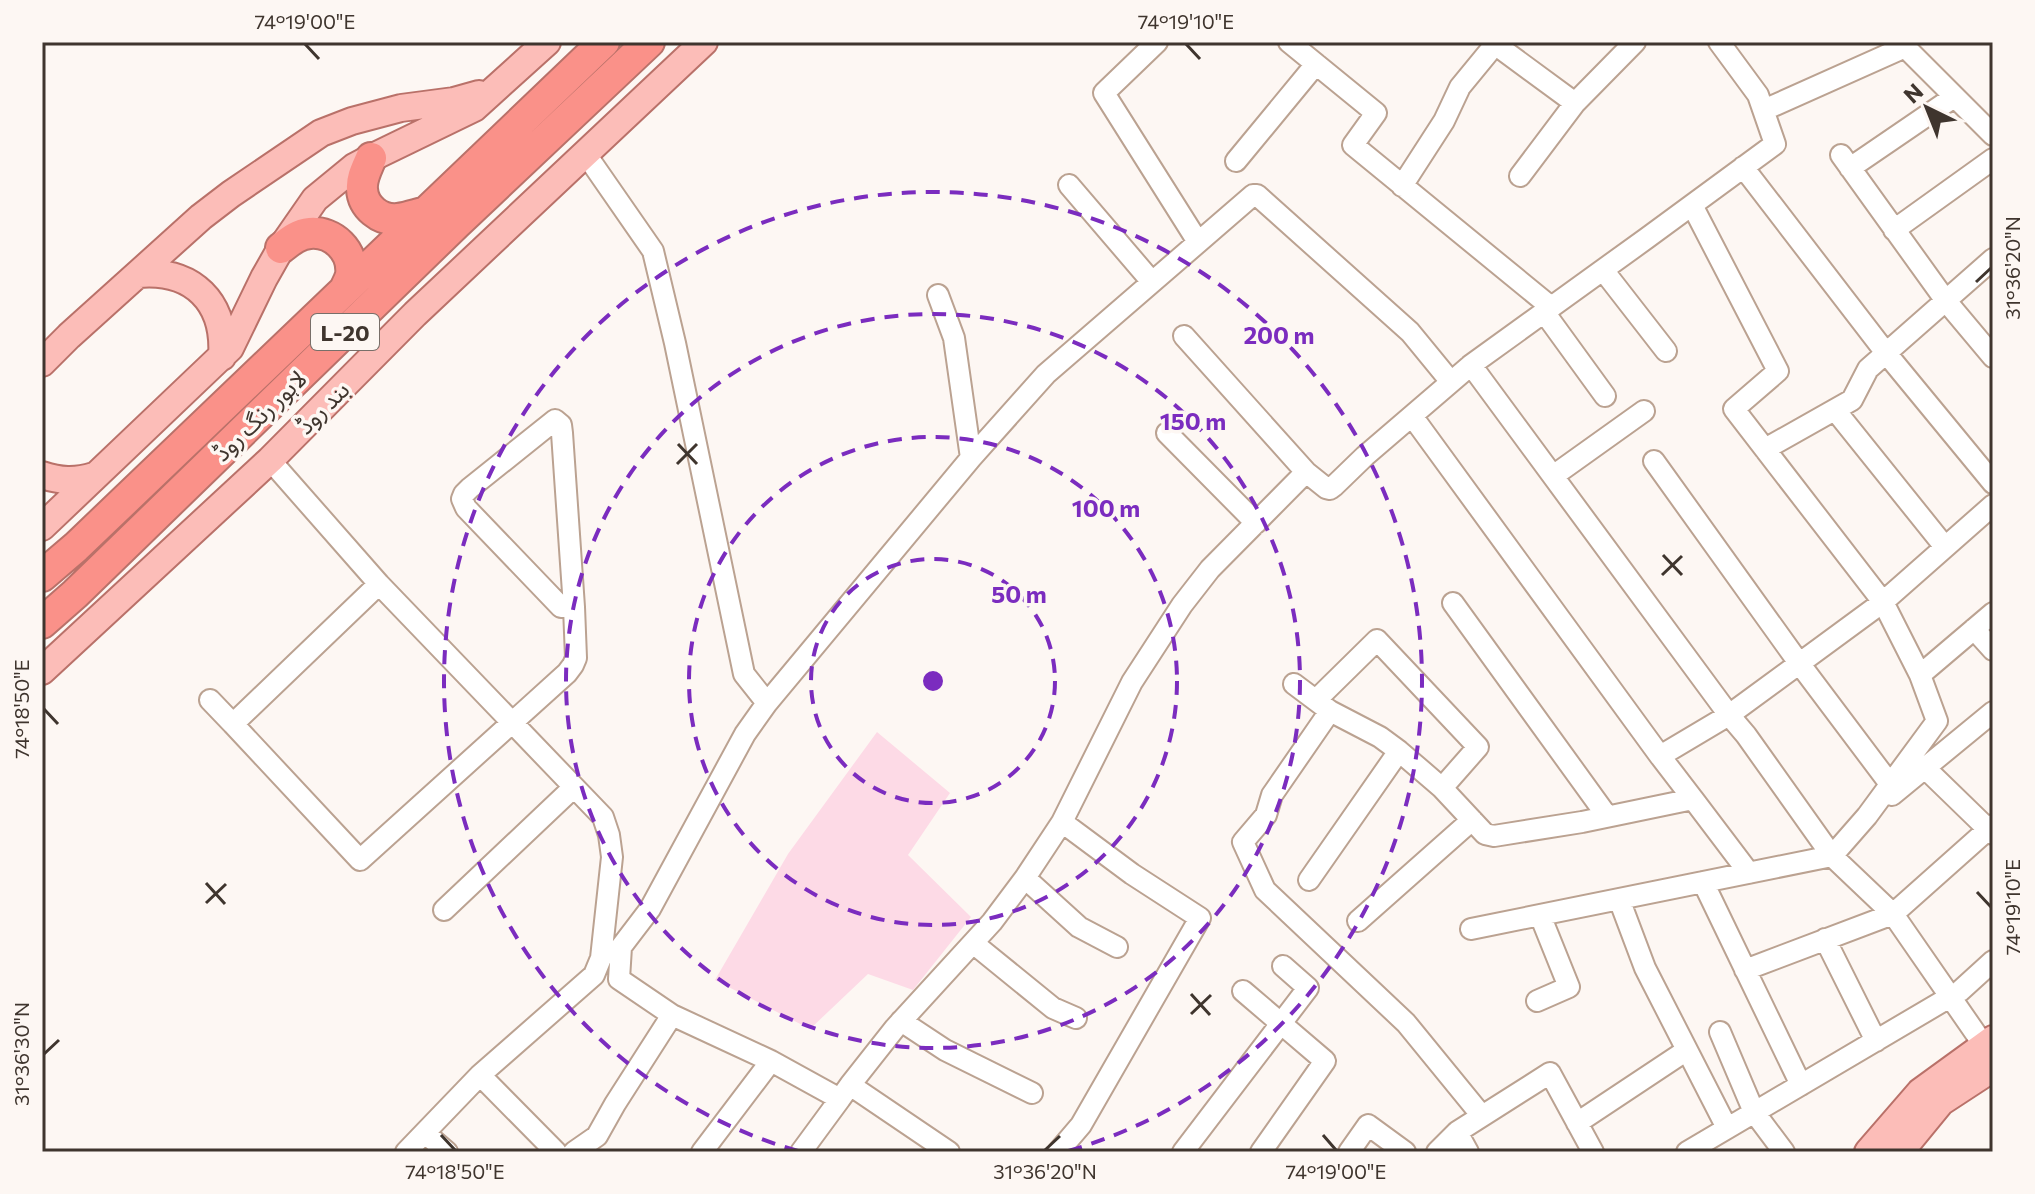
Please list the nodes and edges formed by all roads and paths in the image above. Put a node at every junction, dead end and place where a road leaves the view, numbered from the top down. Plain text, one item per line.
1 (547, 42) edge
2 (604, 42) edge
3 (649, 42) edge
4 (704, 42) edge
5 (1157, 42) edge
6 (1289, 42) edge
7 (1635, 42) edge
8 (1719, 42) edge
9 (1495, 43) edge
10 (1316, 64) junction
11 (498, 88) junction
12 (1954, 97) junction
13 (1575, 103) junction
14 (1764, 110) junction
15 (1993, 135) edge
16 (585, 153) junction
17 (371, 158) junction
18 (1993, 159) edge
19 (1236, 161) dead end
20 (1743, 167) junction
21 (1520, 176) dead end
22 (1069, 185) dead end
23 (1402, 186) junction
24 (1692, 205) junction
25 (423, 213) junction
26 (1894, 230) junction
27 (1198, 242) junction
28 (281, 248) junction
29 (1993, 259) edge
30 (1603, 270) junction
31 (138, 274) junction
32 (1152, 282) junction
33 (346, 287) junction
34 (938, 295) dead end
35 (1946, 301) junction
36 (1548, 310) junction
37 (1184, 336) dead end
38 (1666, 351) dead end
39 (1886, 353) junction
40 (222, 357) junction
41 (1993, 357) edge
42 (42, 363) edge
43 (1471, 365) junction
44 (1451, 382) junction
45 (1605, 396) dead end
46 (1835, 410) junction
47 (1644, 411) dead end
48 (1412, 416) junction
49 (1167, 433) dead end
50 (1765, 449) junction
51 (971, 458) junction
52 (270, 460) junction
53 (1654, 461) dead end
54 (1306, 472) junction
55 (42, 475) edge
56 (94, 476) junction
57 (1553, 476) junction
58 (1993, 483) edge
59 (1993, 505) edge
60 (1256, 523) junction
61 (42, 527) edge
62 (1945, 547) junction
63 (42, 576) edge
64 (379, 584) junction
65 (1883, 602) junction
66 (1453, 603) dead end
67 (574, 607) junction
68 (1993, 613) edge
69 (42, 623) edge
70 (1974, 629) junction
71 (1993, 650) edge
72 (1799, 663) junction
73 (42, 671) edge
74 (1920, 675) junction
75 (1294, 684) dead end
76 (210, 700) dead end
77 (767, 703) junction
78 (1323, 705) junction
79 (1993, 712) edge
80 (1729, 715) junction
81 (513, 723) junction
82 (233, 724) junction
83 (1399, 751) junction
84 (1660, 756) junction
85 (1925, 768) junction
86 (1890, 784) junction
87 (574, 787) junction
88 (1442, 788) junction
89 (1693, 799) junction
90 (1607, 816) junction
91 (1867, 816) junction
92 (1472, 820) junction
93 (1062, 822) junction
94 (1991, 830) edge
95 (1832, 856) junction
96 (1749, 873) junction
97 (1025, 878) junction
98 (1309, 880) dead end
99 (1703, 882) junction
100 (1619, 899) junction
101 (444, 910) dead end
102 (1893, 914) junction
103 (1540, 915) junction
104 (1358, 921) dead end
105 (1471, 929) dead end
106 (1825, 939) junction
107 (973, 943) junction
108 (1117, 947) dead end
109 (1993, 961) edge
110 (1283, 966) dead end
111 (1745, 970) junction
112 (1243, 991) dead end
113 (1949, 997) junction
114 (1537, 1001) dead end
115 (672, 1015) junction
116 (1076, 1018) dead end
117 (901, 1021) junction
118 (1281, 1023) junction
119 (1720, 1032) dead end
120 (1876, 1041) junction
121 (1687, 1050) junction
122 (1991, 1052) edge
123 (771, 1061) junction
124 (480, 1075) junction
125 (1801, 1085) junction
126 (845, 1092) junction
127 (1032, 1093) dead end
128 (1754, 1112) junction
129 (1482, 1116) junction
130 (1577, 1123) junction
131 (1727, 1128) junction
132 (1457, 1132) junction
133 (425, 1133) junction
134 (406, 1152) edge
135 (447, 1152) edge
136 (556, 1152) edge
137 (574, 1152) edge
138 (702, 1152) edge
139 (801, 1152) edge
140 (949, 1152) edge
141 (1058, 1152) edge
142 (1183, 1152) edge
143 (1261, 1152) edge
144 (1349, 1152) edge
145 (1405, 1152) edge
146 (1437, 1152) edge
147 (1468, 1152) edge
148 (1593, 1152) edge
149 (1687, 1152) edge
150 (1784, 1152) edge
151 (1868, 1152) edge
152 (1900, 1152) edge

1 - 11 main road
2 - 25 highway, لاہور رنگ روڈ / L-20
3 - 69 highway, لاہور رنگ روڈ / L-20
4 - 16 main road, بند روڈ
5 - 27 street
6 - 10 street
7 - 13 street
8 - 14 street
9 - 13 street
9 - 23 street
10 - 19 street
10 - 23 street
11 - 17 main road
11 - 31 main road
12 - 14 street
12 - 15 street
12 - 26 street
13 - 21 street
14 - 20 street
16 - 52 main road, بند روڈ
16 - 77 street
17 - 25 highway
17 - 28 main road
18 - 26 street
20 - 24 street
20 - 39 street
22 - 32 street
23 - 36 street
24 - 30 street
24 - 50 street
25 - 33 highway, لاہور رنگ روڈ / L-20
26 - 35 street
27 - 32 street
27 - 44 street
28 - 33 highway
28 - 40 main road
29 - 35 street
30 - 36 street
30 - 38 street
31 - 40 main road
31 - 42 main road
32 - 51 street
33 - 63 highway, لاہور رنگ روڈ / L-20
34 - 51 street
35 - 39 street
35 - 41 street
36 - 43 street
36 - 45 street
37 - 54 street
39 - 46 street
39 - 58 street
40 - 56 main road
43 - 44 street
43 - 57 street
44 - 48 street
46 - 50 street
46 - 62 street
47 - 57 street
48 - 54 street
48 - 84 street
49 - 60 street
50 - 65 street
51 - 77 street
52 - 64 street
52 - 73 main road, بند روڈ
53 - 72 street
54 - 60 street
55 - 56 main road
56 - 61 main road
57 - 80 street
59 - 62 street
60 - 93 street
62 - 65 street
64 - 81 street
64 - 82 street
65 - 72 street
65 - 74 street
66 - 90 street
67 - 67 street
67 - 81 street
68 - 70 street
70 - 71 street
70 - 74 street
72 - 80 street
72 - 86 street
74 - 86 street
75 - 78 street
76 - 82 street
77 - 115 street
78 - 83 street
78 - 88 street
78 - 129 street
79 - 85 street
80 - 84 street
80 - 95 street
81 - 82 street
81 - 87 street
83 - 88 street
83 - 98 street
84 - 89 street
85 - 91 street
85 - 94 street
86 - 91 street
87 - 101 street
87 - 124 street
88 - 92 street
89 - 90 street
89 - 96 street
90 - 92 street
91 - 95 street
92 - 104 street
93 - 97 street
93 - 141 street
94 - 102 street
95 - 96 street
95 - 102 street
96 - 99 street
97 - 107 street
97 - 108 street
99 - 100 street
99 - 111 street
100 - 103 street
100 - 121 street
102 - 106 street
102 - 113 street
103 - 105 street
103 - 114 street
106 - 111 street
106 - 120 street
107 - 116 street
107 - 117 street
109 - 113 street
110 - 118 street
111 - 125 street
112 - 118 street
113 - 120 street
113 - 122 street
115 - 123 street
115 - 137 street
117 - 126 street
117 - 127 street
118 - 142 street
118 - 143 street
119 - 128 street
120 - 125 street
121 - 130 street
121 - 131 street
122 - 151 main road
122 - 152 main road
123 - 126 street
123 - 138 street
124 - 133 street
124 - 136 street
125 - 128 street
126 - 139 street
126 - 140 street
128 - 131 street
128 - 150 street
129 - 130 street
129 - 132 street
130 - 148 street
131 - 149 street
132 - 146 street
132 - 147 street
133 - 134 street
133 - 135 street
144 - 145 street

